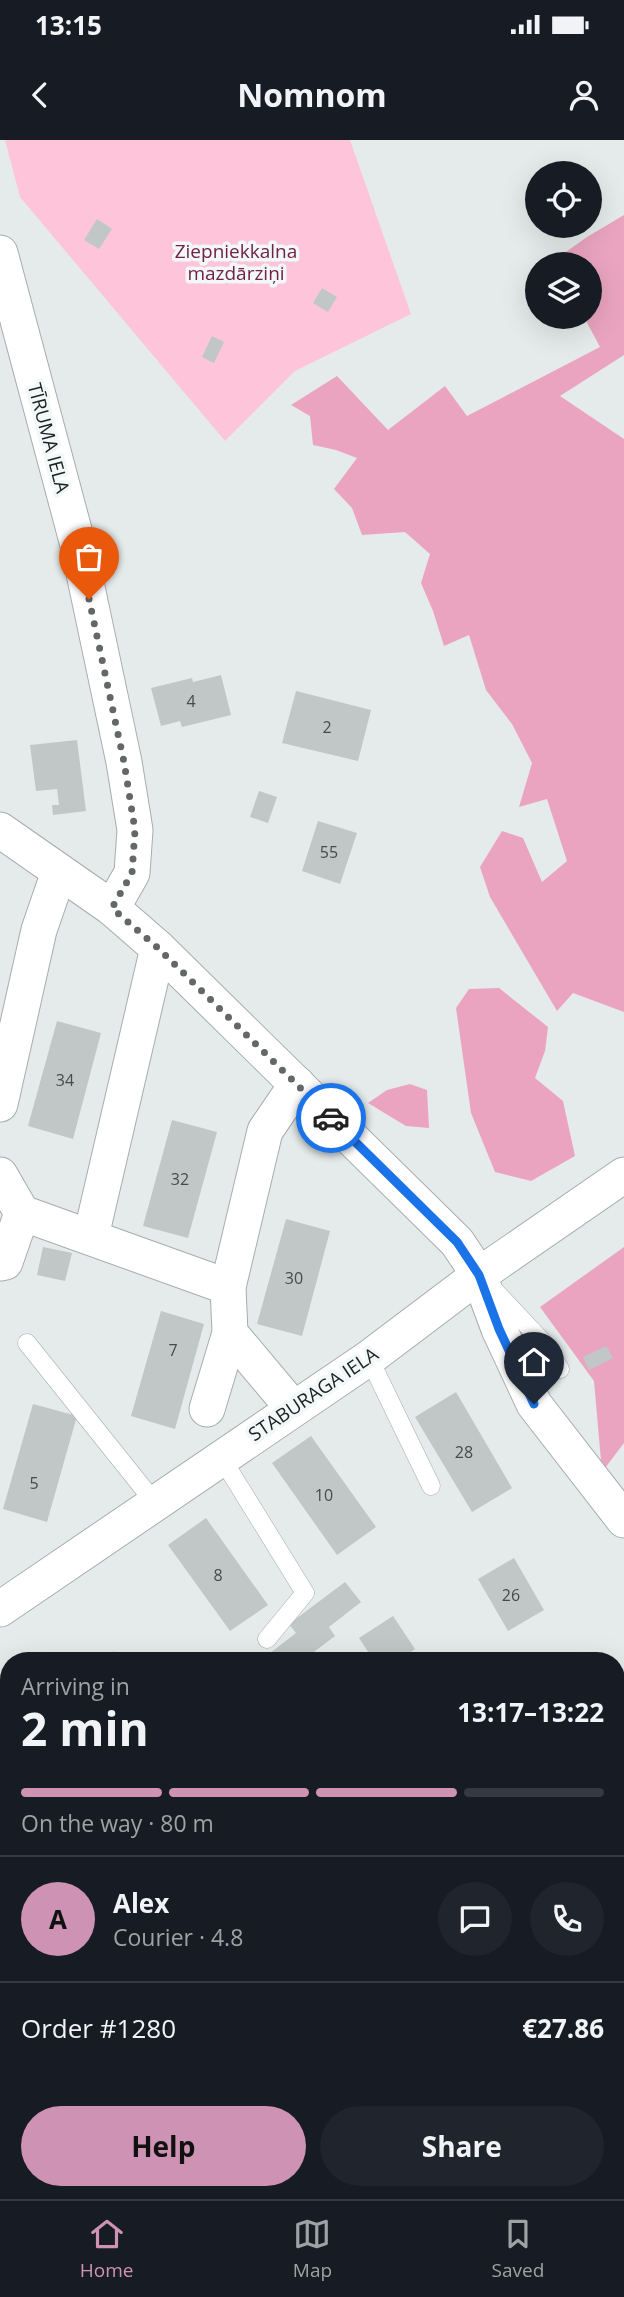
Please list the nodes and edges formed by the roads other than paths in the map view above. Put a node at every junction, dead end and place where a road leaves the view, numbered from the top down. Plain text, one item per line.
1 (0, 253) edge
2 (0, 831) edge
3 (59, 872) junction
4 (112, 908) junction
5 (158, 948) junction
6 (297, 1084) junction
7 (0, 1104) edge
8 (0, 1175) edge
9 (624, 1175) edge
10 (22, 1213) junction
11 (91, 1237) junction
12 (0, 1263) edge
13 (479, 1275) junction
14 (228, 1287) junction
15 (230, 1333) junction
16 (27, 1343) dead end
17 (369, 1358) junction
18 (560, 1369) dead end
19 (293, 1408) junction
20 (207, 1409) dead end
21 (221, 1457) junction
22 (431, 1486) dead end
23 (155, 1503) junction
24 (624, 1520) edge
25 (0, 1609) edge
26 (267, 1639) dead end

1 - 4 street, TĪRUMA IELA
2 - 3 street
3 - 4 street
3 - 7 street
4 - 5 street
5 - 6 street
5 - 11 street
6 - 13 street
6 - 14 street
8 - 10 street
9 - 13 street, STABURAGA IELA
10 - 11 street
10 - 12 street
11 - 14 street
13 - 17 street, STABURAGA IELA
13 - 18 lane
13 - 24 street
14 - 15 street
15 - 19 street
15 - 20 street
16 - 23 lane
17 - 19 street, STABURAGA IELA
17 - 22 lane
19 - 21 street, STABURAGA IELA
21 - 23 street, STABURAGA IELA
21 - 26 lane
23 - 25 street, STABURAGA IELA

